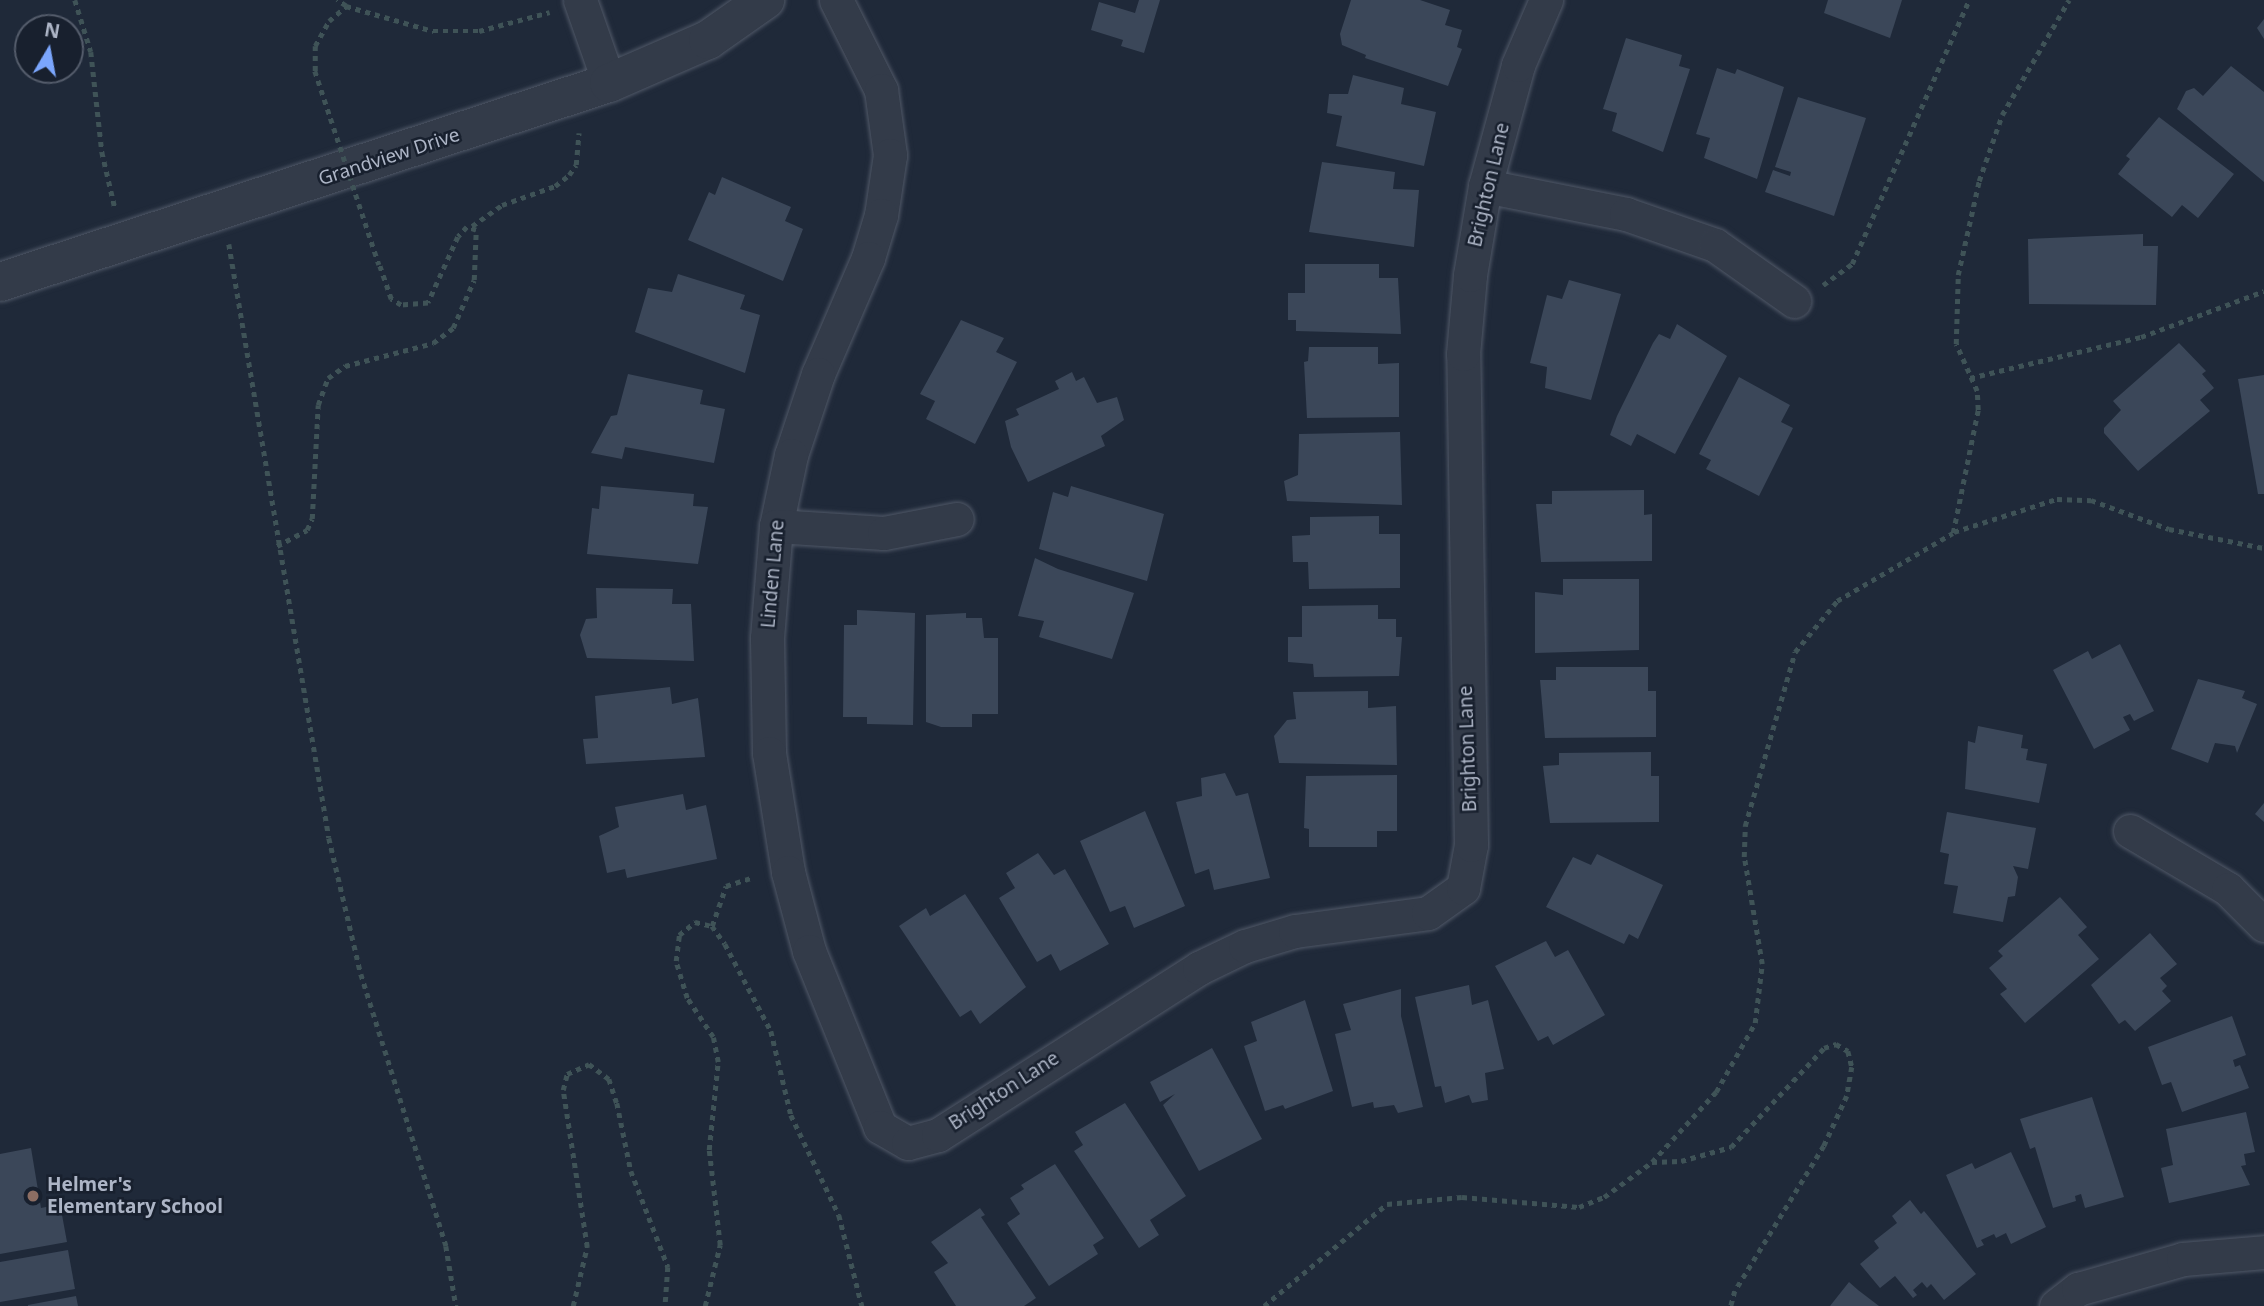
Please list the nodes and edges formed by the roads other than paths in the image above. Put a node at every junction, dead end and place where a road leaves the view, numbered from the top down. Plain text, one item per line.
1 (765, 0) edge
2 (836, 0) edge
3 (1546, 0) edge
4 (570, 3) edge
5 (609, 83) junction
6 (1485, 186) junction
7 (0, 282) edge
8 (1794, 301) road end
9 (957, 519) dead end
10 (776, 526) junction
11 (2130, 831) dead end
12 (2264, 925) edge
13 (908, 1143) joint
14 (2264, 1252) edge
15 (2056, 1306) edge

1 - 5 street, Grandview Drive
2 - 10 street, Linden Lane
3 - 6 street, Brighton Lane
4 - 5 street
5 - 7 street, Grandview Drive
6 - 8 street
6 - 13 street, Brighton Lane
9 - 10 street
10 - 13 street, Linden Lane
11 - 12 street
14 - 15 street

